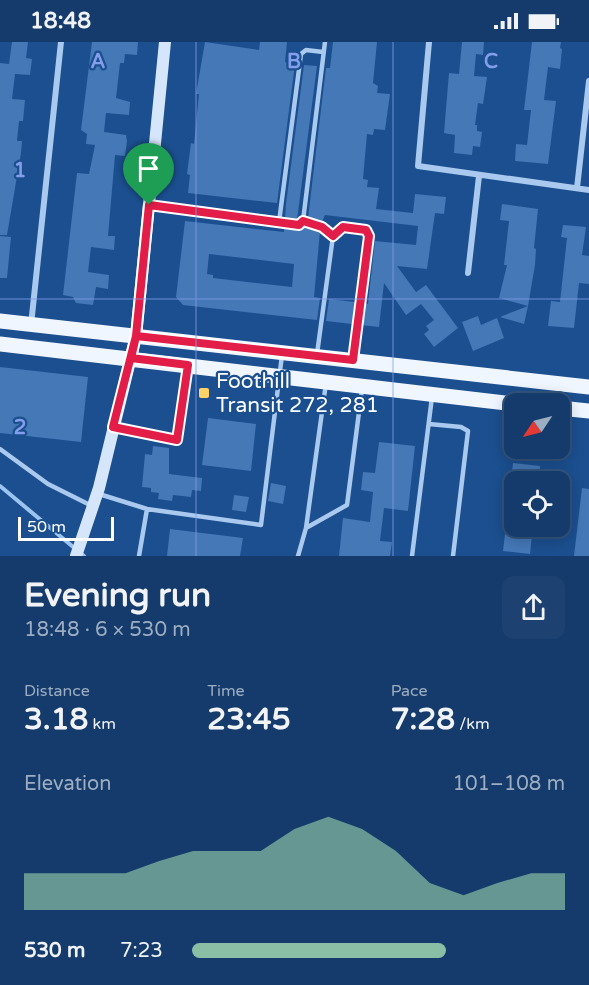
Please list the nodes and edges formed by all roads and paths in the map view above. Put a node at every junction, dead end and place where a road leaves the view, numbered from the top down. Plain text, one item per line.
1 (62, 42) edge
2 (165, 42) edge
3 (325, 42) edge
4 (429, 42) edge
5 (323, 52) junction
6 (589, 81) edge
7 (479, 176) junction
8 (577, 188) junction
9 (589, 190) edge
10 (149, 205) junction
11 (303, 221) junction
12 (279, 222) junction
13 (333, 236) junction
14 (468, 273) dead end
15 (0, 321) edge
16 (31, 325) junction
17 (136, 336) junction
18 (0, 344) edge
19 (282, 352) junction
20 (317, 356) junction
21 (131, 358) junction
22 (353, 360) junction
23 (188, 365) junction
24 (279, 376) junction
25 (326, 382) junction
26 (362, 386) junction
27 (589, 387) edge
28 (433, 394) junction
29 (504, 403) edge
30 (570, 409) edge
31 (589, 411) edge
32 (429, 424) junction
33 (113, 427) junction
34 (0, 449) edge
35 (98, 490) junction
36 (92, 506) junction
37 (147, 509) junction
38 (306, 528) junction
39 (76, 556) edge
40 (139, 556) edge
41 (298, 556) edge
42 (412, 556) edge
43 (453, 556) edge

1 - 16 street
2 - 10 street
3 - 5 lane
4 - 7 street
5 - 11 lane
5 - 12 lane
6 - 8 street
7 - 8 street
7 - 14 street
8 - 9 street
10 - 12 lane
10 - 17 street
11 - 12 lane
11 - 13 lane
13 - 20 lane
13 - 22 lane
15 - 16 main road
16 - 17 main road
17 - 19 main road
17 - 21 street
18 - 21 main road
19 - 20 main road
19 - 24 lane
20 - 22 main road
21 - 23 main road
21 - 33 street
22 - 27 main road
23 - 24 main road
23 - 33 lane
24 - 25 main road
24 - 37 lane
25 - 26 main road
25 - 38 lane
26 - 28 main road
26 - 38 lane
28 - 29 main road
28 - 32 lane
30 - 31 main road
32 - 42 lane
32 - 43 lane
33 - 35 street
34 - 36 lane
35 - 36 street
35 - 37 lane
36 - 39 street
37 - 40 lane
38 - 41 lane

